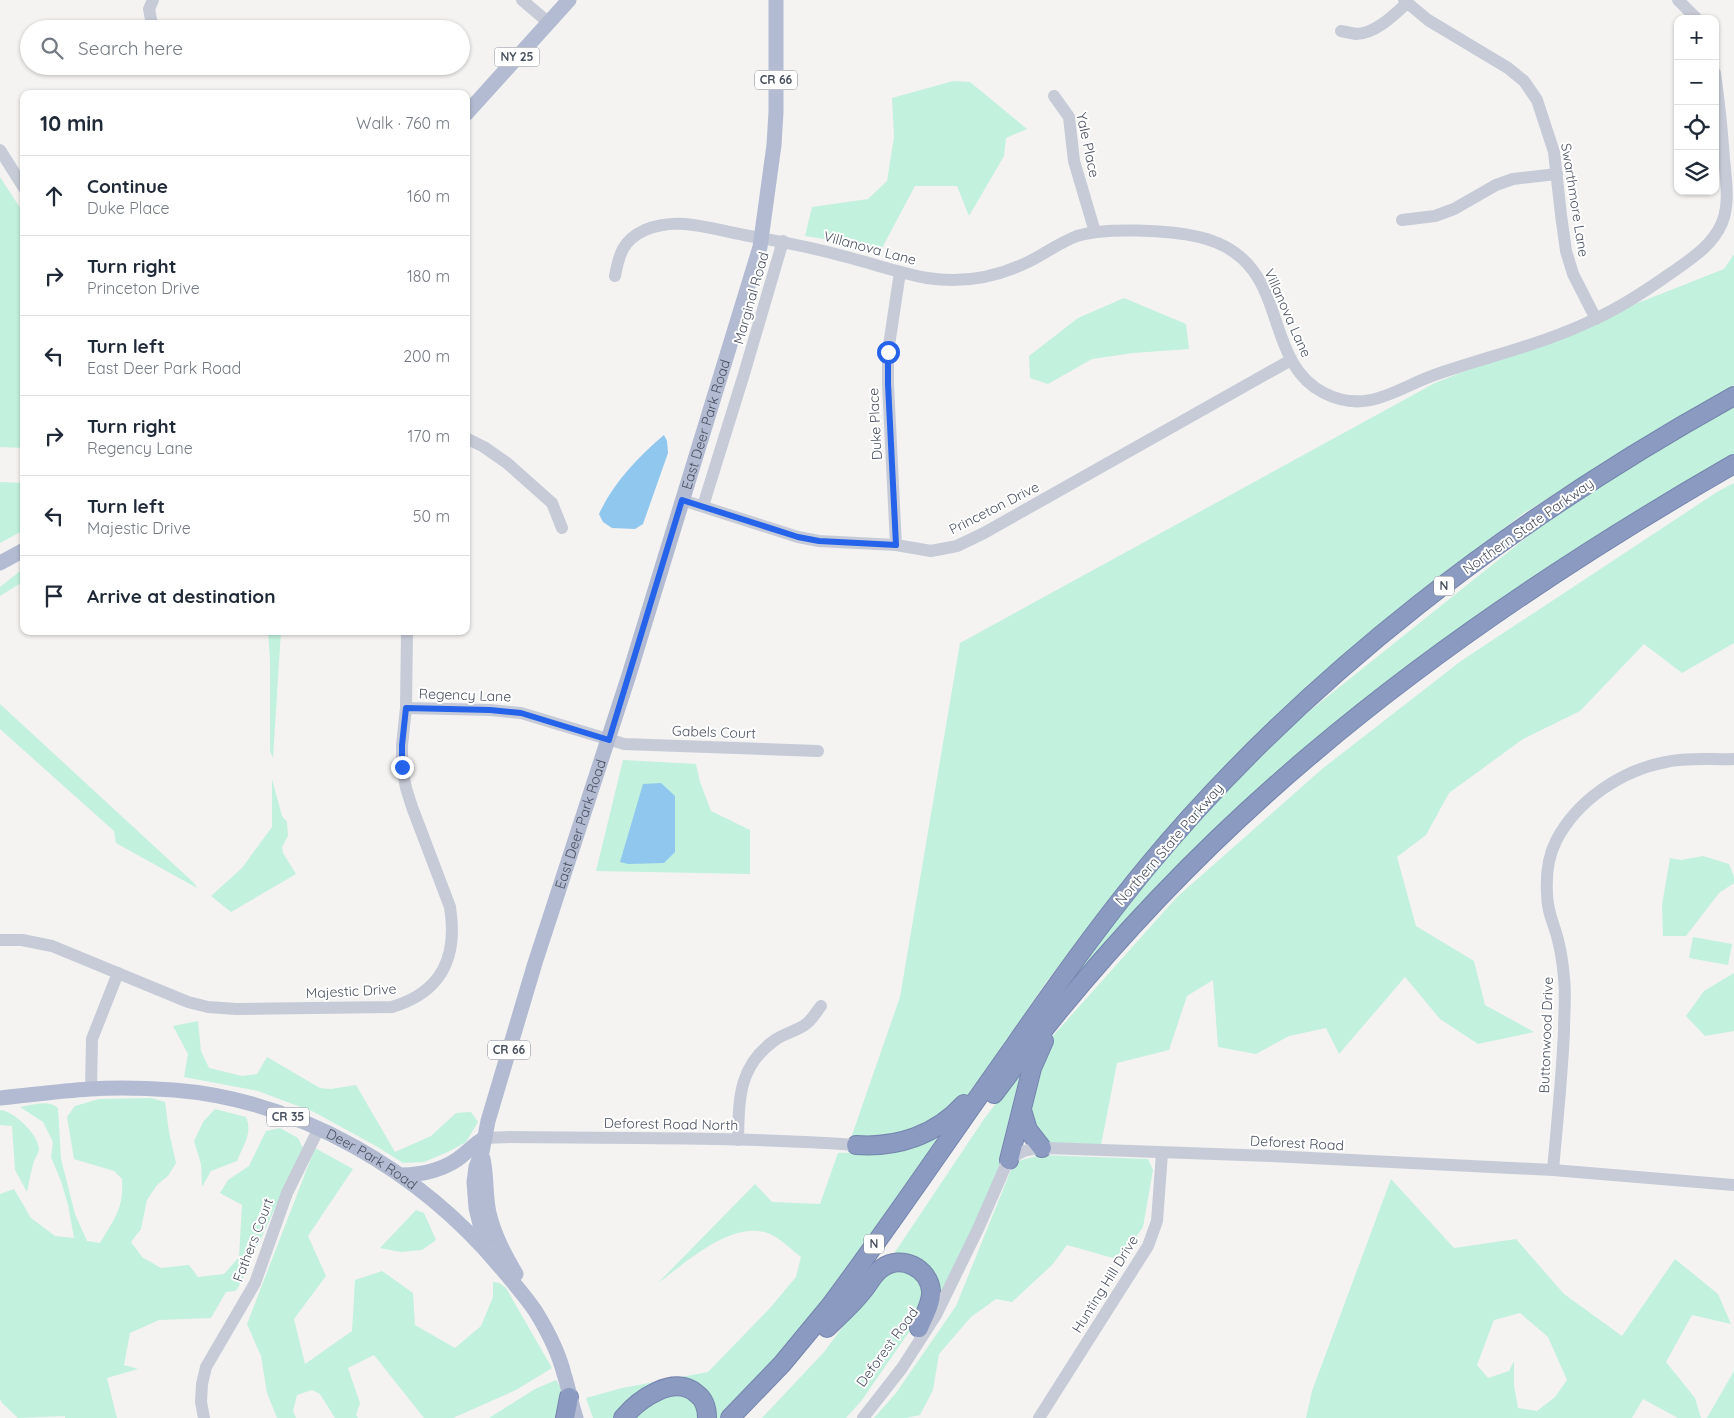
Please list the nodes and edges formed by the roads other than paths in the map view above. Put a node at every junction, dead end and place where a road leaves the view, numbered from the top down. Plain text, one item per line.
1 (153, 0) edge
2 (522, 0) edge
3 (569, 0) edge
4 (776, 0) edge
5 (1678, 0) edge
6 (1406, 2) edge
7 (1694, 15) edge
8 (152, 20) edge
9 (549, 22) junction
10 (1340, 31) dead end
11 (1054, 96) dead end
12 (1718, 105) edge
13 (470, 110) edge
14 (0, 150) edge
15 (1557, 174) junction
16 (20, 182) edge
17 (1402, 220) dead end
18 (1095, 232) junction
19 (762, 238) junction
20 (783, 241) junction
21 (900, 272) junction
22 (615, 276) dead end
23 (1596, 319) junction
24 (1291, 360) junction
25 (1734, 396) edge
26 (470, 440) edge
27 (1734, 464) edge
28 (682, 500) junction
29 (703, 506) junction
30 (562, 528) dead end
31 (896, 545) junction
32 (20, 552) edge
33 (0, 563) edge
34 (407, 635) edge
35 (406, 708) junction
36 (609, 740) junction
37 (818, 751) dead end
38 (1734, 759) edge
39 (0, 940) edge
40 (1098, 965) junction
41 (118, 974) junction
42 (821, 1006) dead end
43 (1004, 1059) junction
44 (91, 1089) junction
45 (0, 1098) edge
46 (1021, 1108) junction
47 (319, 1128) junction
48 (738, 1140) junction
49 (483, 1145) junction
50 (856, 1145) joint
51 (1042, 1148) junction
52 (362, 1150) junction
53 (1162, 1153) junction
54 (1009, 1160) junction
55 (439, 1169) junction
56 (1553, 1170) junction
57 (401, 1175) junction
58 (1734, 1185) edge
59 (486, 1249) junction
60 (945, 1293) junction
61 (536, 1313) junction
62 (827, 1328) junction
63 (919, 1328) junction
64 (565, 1375) junction
65 (569, 1398) junction
66 (1042, 1417) edge
67 (204, 1418) edge
68 (565, 1418) edge
69 (576, 1418) edge
70 (586, 1418) edge
71 (623, 1418) edge
72 (707, 1418) edge
73 (730, 1418) edge
74 (746, 1418) edge
75 (852, 1418) edge
76 (863, 1418) edge

1 - 8 street
2 - 9 street
3 - 9 main road, NY 25
4 - 19 main road, East Deer Park Road / CR 66
5 - 7 street
6 - 10 street
6 - 15 street, Swarthmore Lane
9 - 13 main road, NY 25
11 - 18 street, Yale Place
12 - 23 street, Villanova Lane
14 - 16 street
15 - 17 street
15 - 23 street, Swarthmore Lane
18 - 21 street, Villanova Lane
18 - 24 street, Villanova Lane
19 - 20 street, Villanova Lane
19 - 22 street, Villanova Lane
19 - 28 main road, East Deer Park Road / CR 66
20 - 21 street, Villanova Lane
20 - 29 street, Marginal Road
21 - 31 street, Duke Place
23 - 24 street, Villanova Lane
24 - 31 street, Princeton Drive
25 - 43 highway, Northern State Parkway / N
26 - 30 street
27 - 40 highway, Northern State Parkway / N
28 - 29 street, Princeton Drive
28 - 36 main road, East Deer Park Road / CR 66
29 - 31 street, Princeton Drive
32 - 33 main road
34 - 35 street, Majestic Drive
35 - 36 street, Regency Lane
35 - 41 street, Majestic Drive
36 - 37 street, Gabels Court
36 - 49 main road, East Deer Park Road / CR 66
38 - 56 street, Buttonwood Drive
39 - 41 street, Majestic Drive
40 - 46 highway
40 - 62 highway, Northern State Parkway / N
41 - 44 street
42 - 48 street
43 - 50 highway
43 - 73 highway, Northern State Parkway / N
44 - 45 main road, Deer Park Road / CR 35
44 - 47 main road, Deer Park Road / CR 35
46 - 51 highway
46 - 54 highway
47 - 52 main road, Deer Park Road / CR 35
47 - 67 street, Fathers Court
48 - 49 street, Deforest Road North
48 - 50 street, Deforest Road North
49 - 55 main road
49 - 59 main road, East Deer Park Road / CR 66
49 - 61 main road, East Deer Park Road / CR 66
51 - 53 street, Deforest Road
51 - 54 street, Deforest Road
52 - 55 main road
52 - 57 main road, Deer Park Road / CR 35
53 - 56 street, Deforest Road
53 - 66 street, Hunting Hill Drive
54 - 60 street, Deforest Road
55 - 57 main road
56 - 58 street, Deforest Road
57 - 59 main road, Deer Park Road / CR 35
59 - 61 main road, Deer Park Road / CR 35
60 - 63 street, Deforest Road
60 - 76 street, Deforest Road
61 - 64 main road, Deer Park Road / CR 35
62 - 63 highway
62 - 74 highway, Northern State Parkway / N
63 - 75 street, Deforest Road
64 - 65 main road, Deer Park Road
64 - 70 main road, Deer Park Road
65 - 68 highway
65 - 69 main road, Deer Park Road
71 - 72 highway

